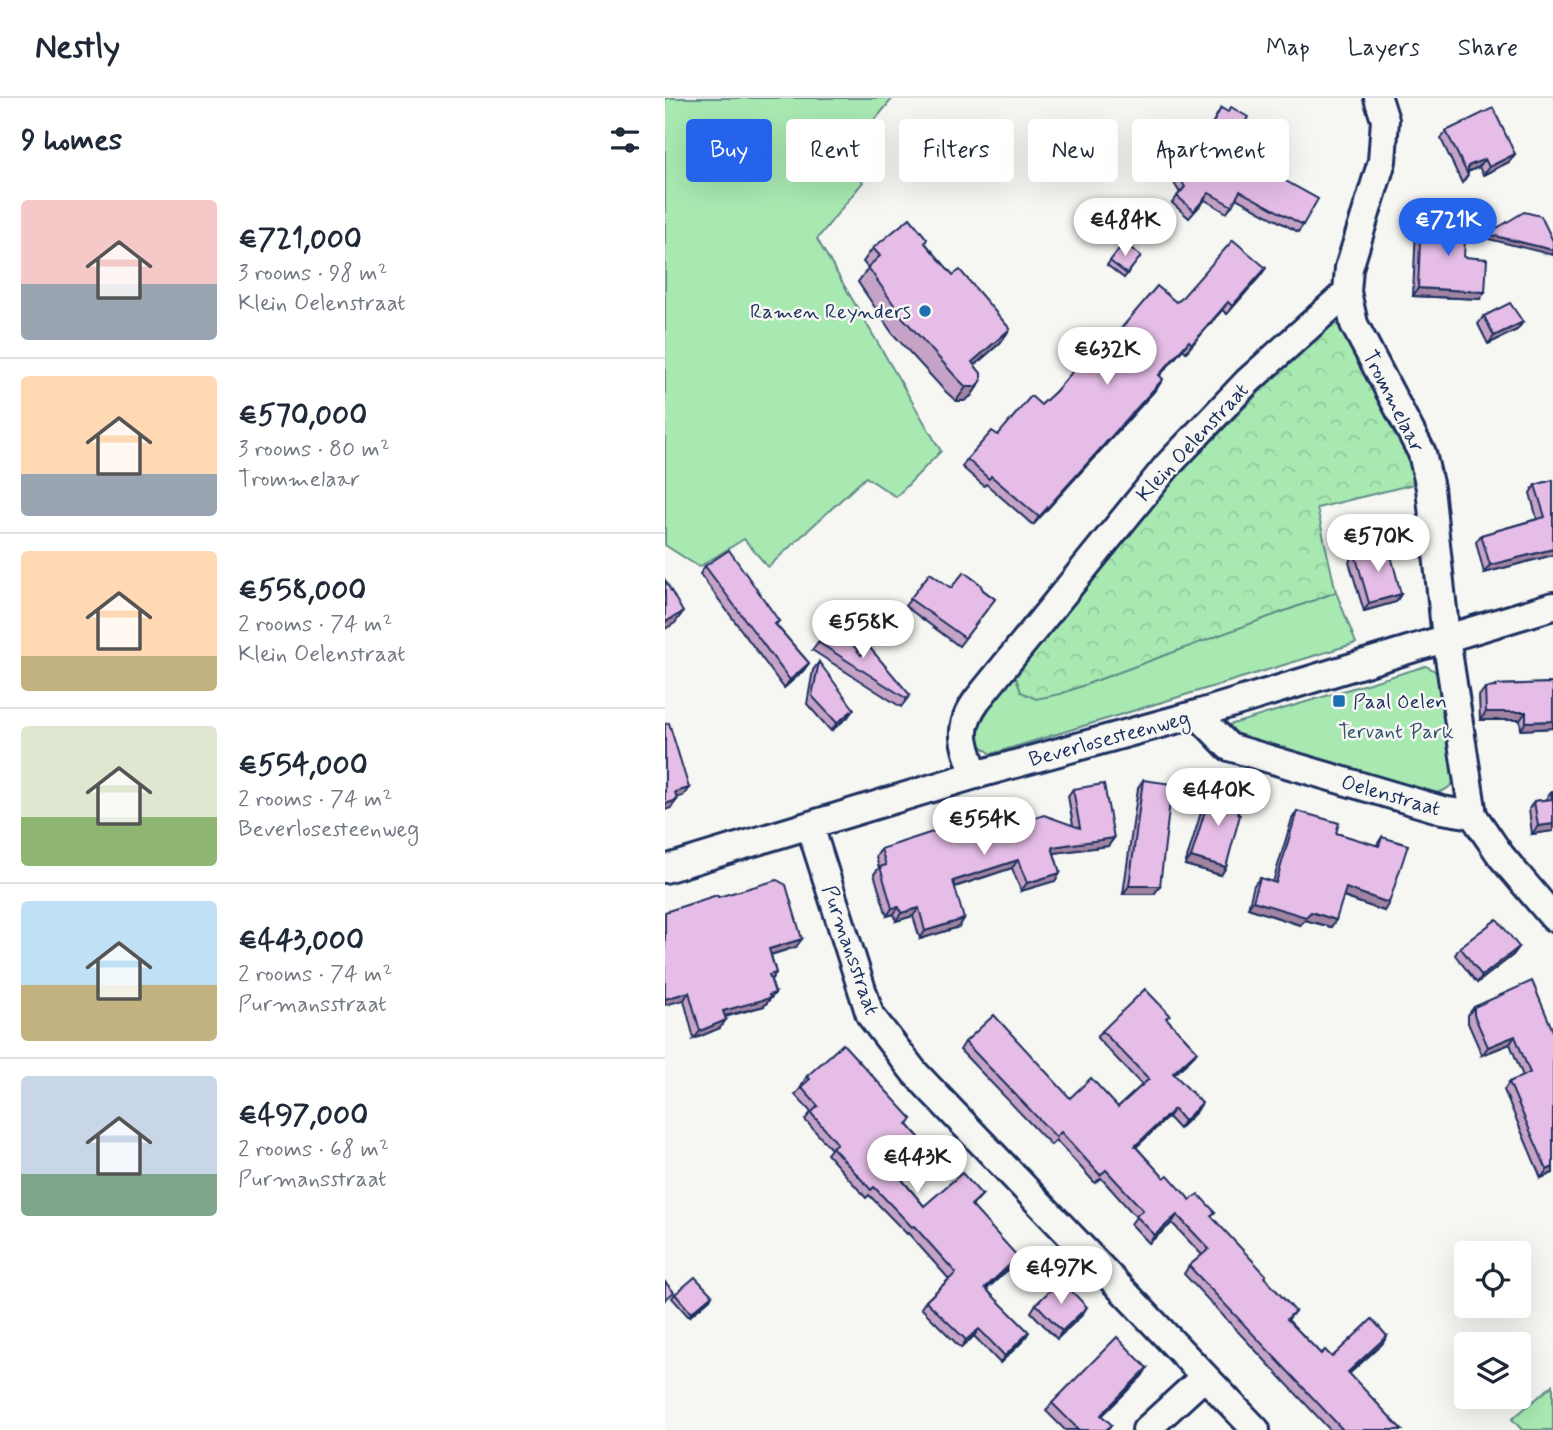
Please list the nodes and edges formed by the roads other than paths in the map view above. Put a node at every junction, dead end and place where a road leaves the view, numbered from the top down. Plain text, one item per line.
1 (1378, 98) edge
2 (1347, 292) junction
3 (1553, 606) edge
4 (1446, 638) junction
5 (1197, 714) junction
6 (975, 775) junction
7 (1473, 815) junction
8 (810, 826) junction
9 (665, 869) edge
10 (1553, 917) edge
11 (1205, 1377) junction
12 (1146, 1430) edge
13 (1256, 1430) edge

1 - 2 street
2 - 4 street, Trommelaar
2 - 6 street, Klein Oelenstraat
3 - 4 street, Beverlosesteenweg
4 - 5 street, Beverlosesteenweg
4 - 7 street, Trommelaar
5 - 6 street, Beverlosesteenweg
5 - 7 street, Oelenstraat
6 - 8 street, Beverlosesteenweg
7 - 10 street
8 - 9 street, Beverlosesteenweg
8 - 11 street, Purmansstraat
11 - 12 street
11 - 13 street, Purmansstraat

